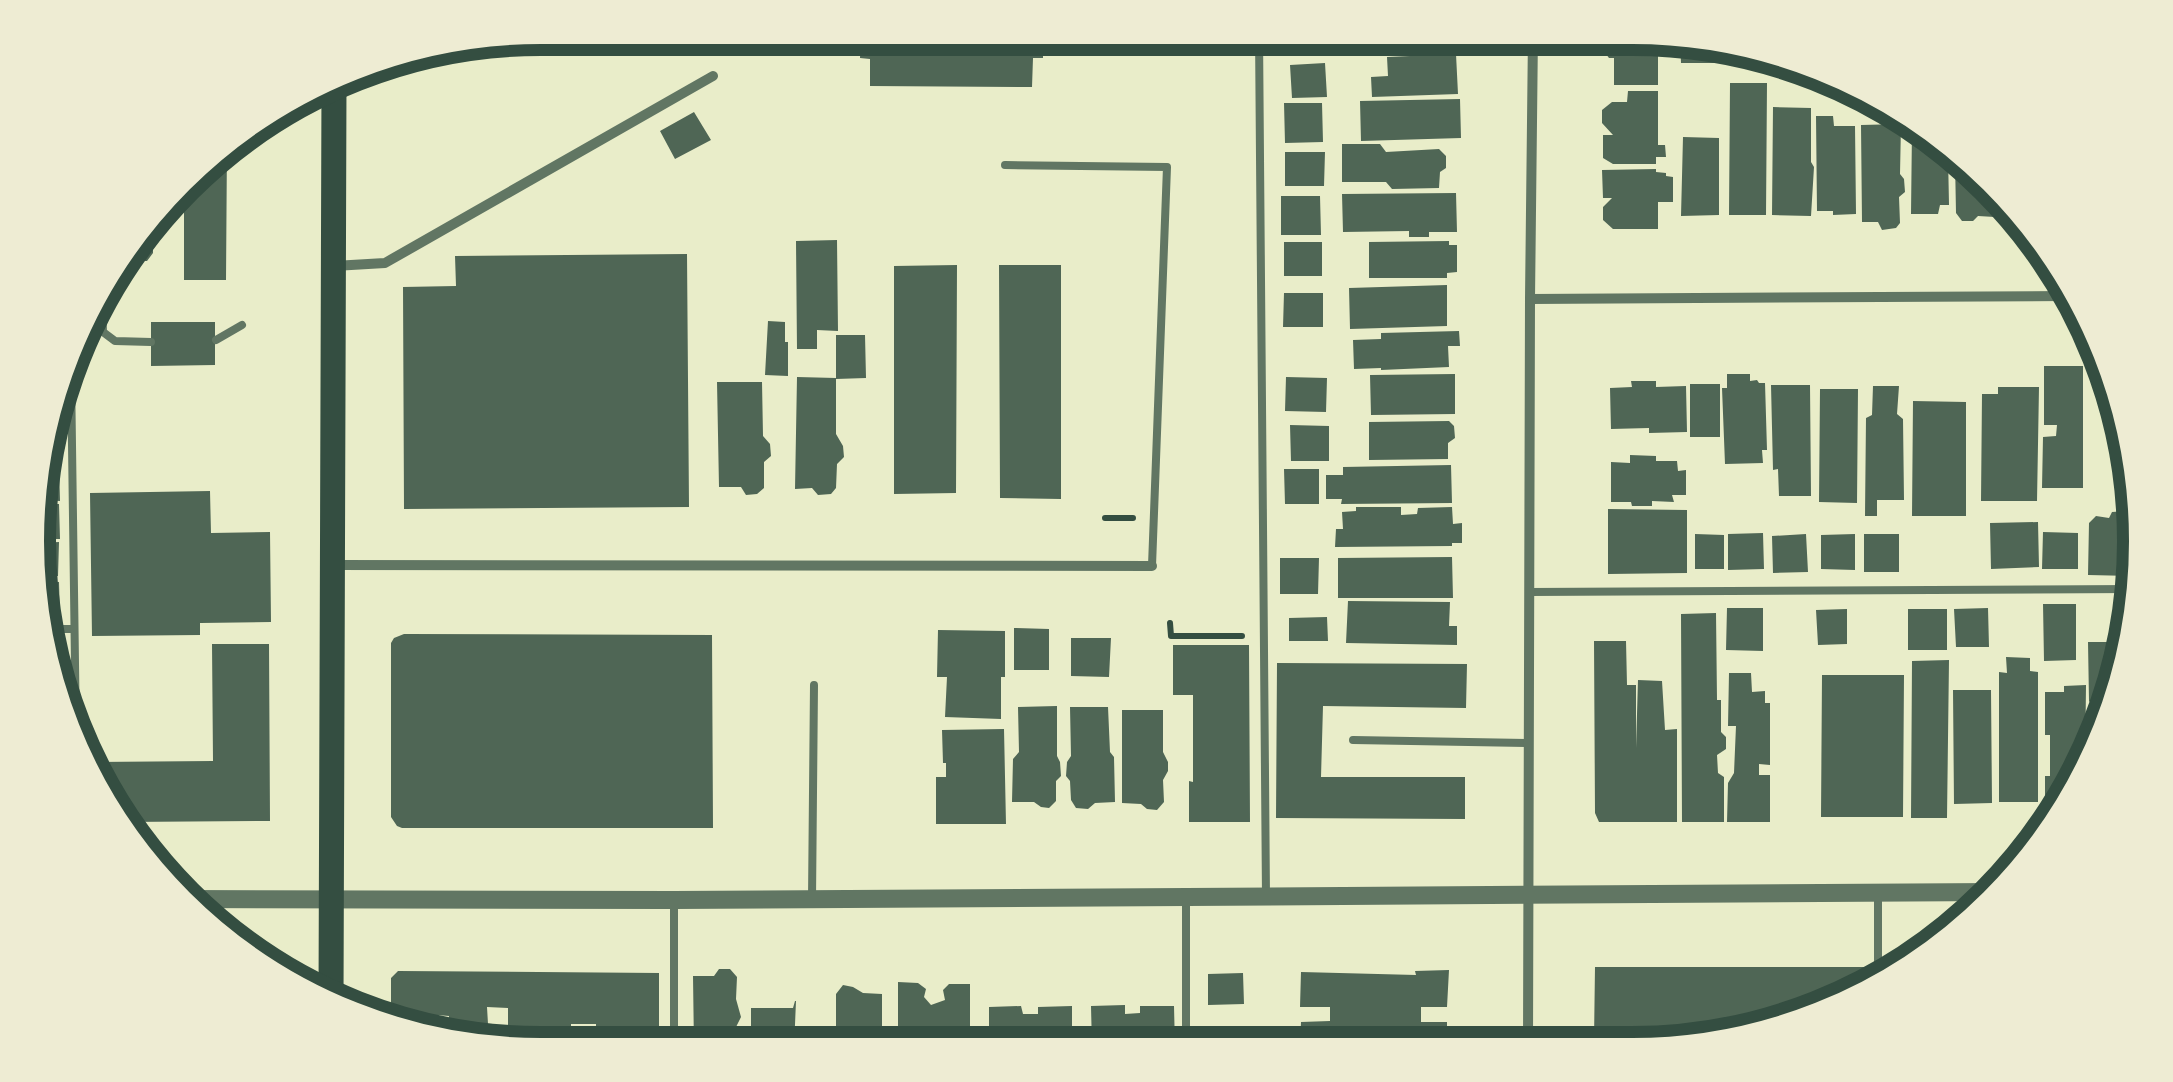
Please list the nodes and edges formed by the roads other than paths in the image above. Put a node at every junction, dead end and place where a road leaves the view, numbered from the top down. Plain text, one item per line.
1 (1259, 50) edge
2 (1533, 50) edge
3 (713, 76) dead end
4 (334, 96) edge
5 (1005, 165) dead end
6 (334, 266) junction
7 (2057, 296) edge
8 (1530, 300) junction
9 (103, 320) edge
10 (242, 325) dead end
11 (216, 340) dead end
12 (152, 342) dead end
13 (71, 399) edge
14 (332, 565) junction
15 (1152, 566) joint
16 (2120, 589) edge
17 (1529, 592) junction
18 (58, 629) edge
19 (74, 630) junction
20 (814, 685) dead end
21 (75, 696) edge
22 (1353, 740) dead end
23 (1528, 743) junction
24 (1975, 892) edge
25 (1878, 893) junction
26 (1527, 895) junction
27 (1186, 897) junction
28 (1266, 897) junction
29 (206, 899) edge
30 (332, 899) junction
31 (812, 899) junction
32 (674, 900) junction
33 (1878, 966) edge
34 (331, 984) edge
35 (674, 1032) edge
36 (1186, 1032) edge
37 (1528, 1032) edge

1 - 28 lane
2 - 8 street
3 - 6 street
4 - 6 main road
5 - 15 lane
6 - 14 main road
7 - 8 street
8 - 17 street
9 - 12 lane
10 - 11 lane
13 - 19 lane
14 - 15 street
14 - 30 main road
16 - 17 lane
17 - 23 street
18 - 19 lane
19 - 21 lane
20 - 31 lane
22 - 23 lane
23 - 26 street
24 - 25 street
25 - 26 street
25 - 33 lane
26 - 28 street
26 - 37 street
27 - 28 street
27 - 31 street
27 - 36 lane
29 - 30 street
30 - 32 street
30 - 34 main road
31 - 32 street
32 - 35 lane

